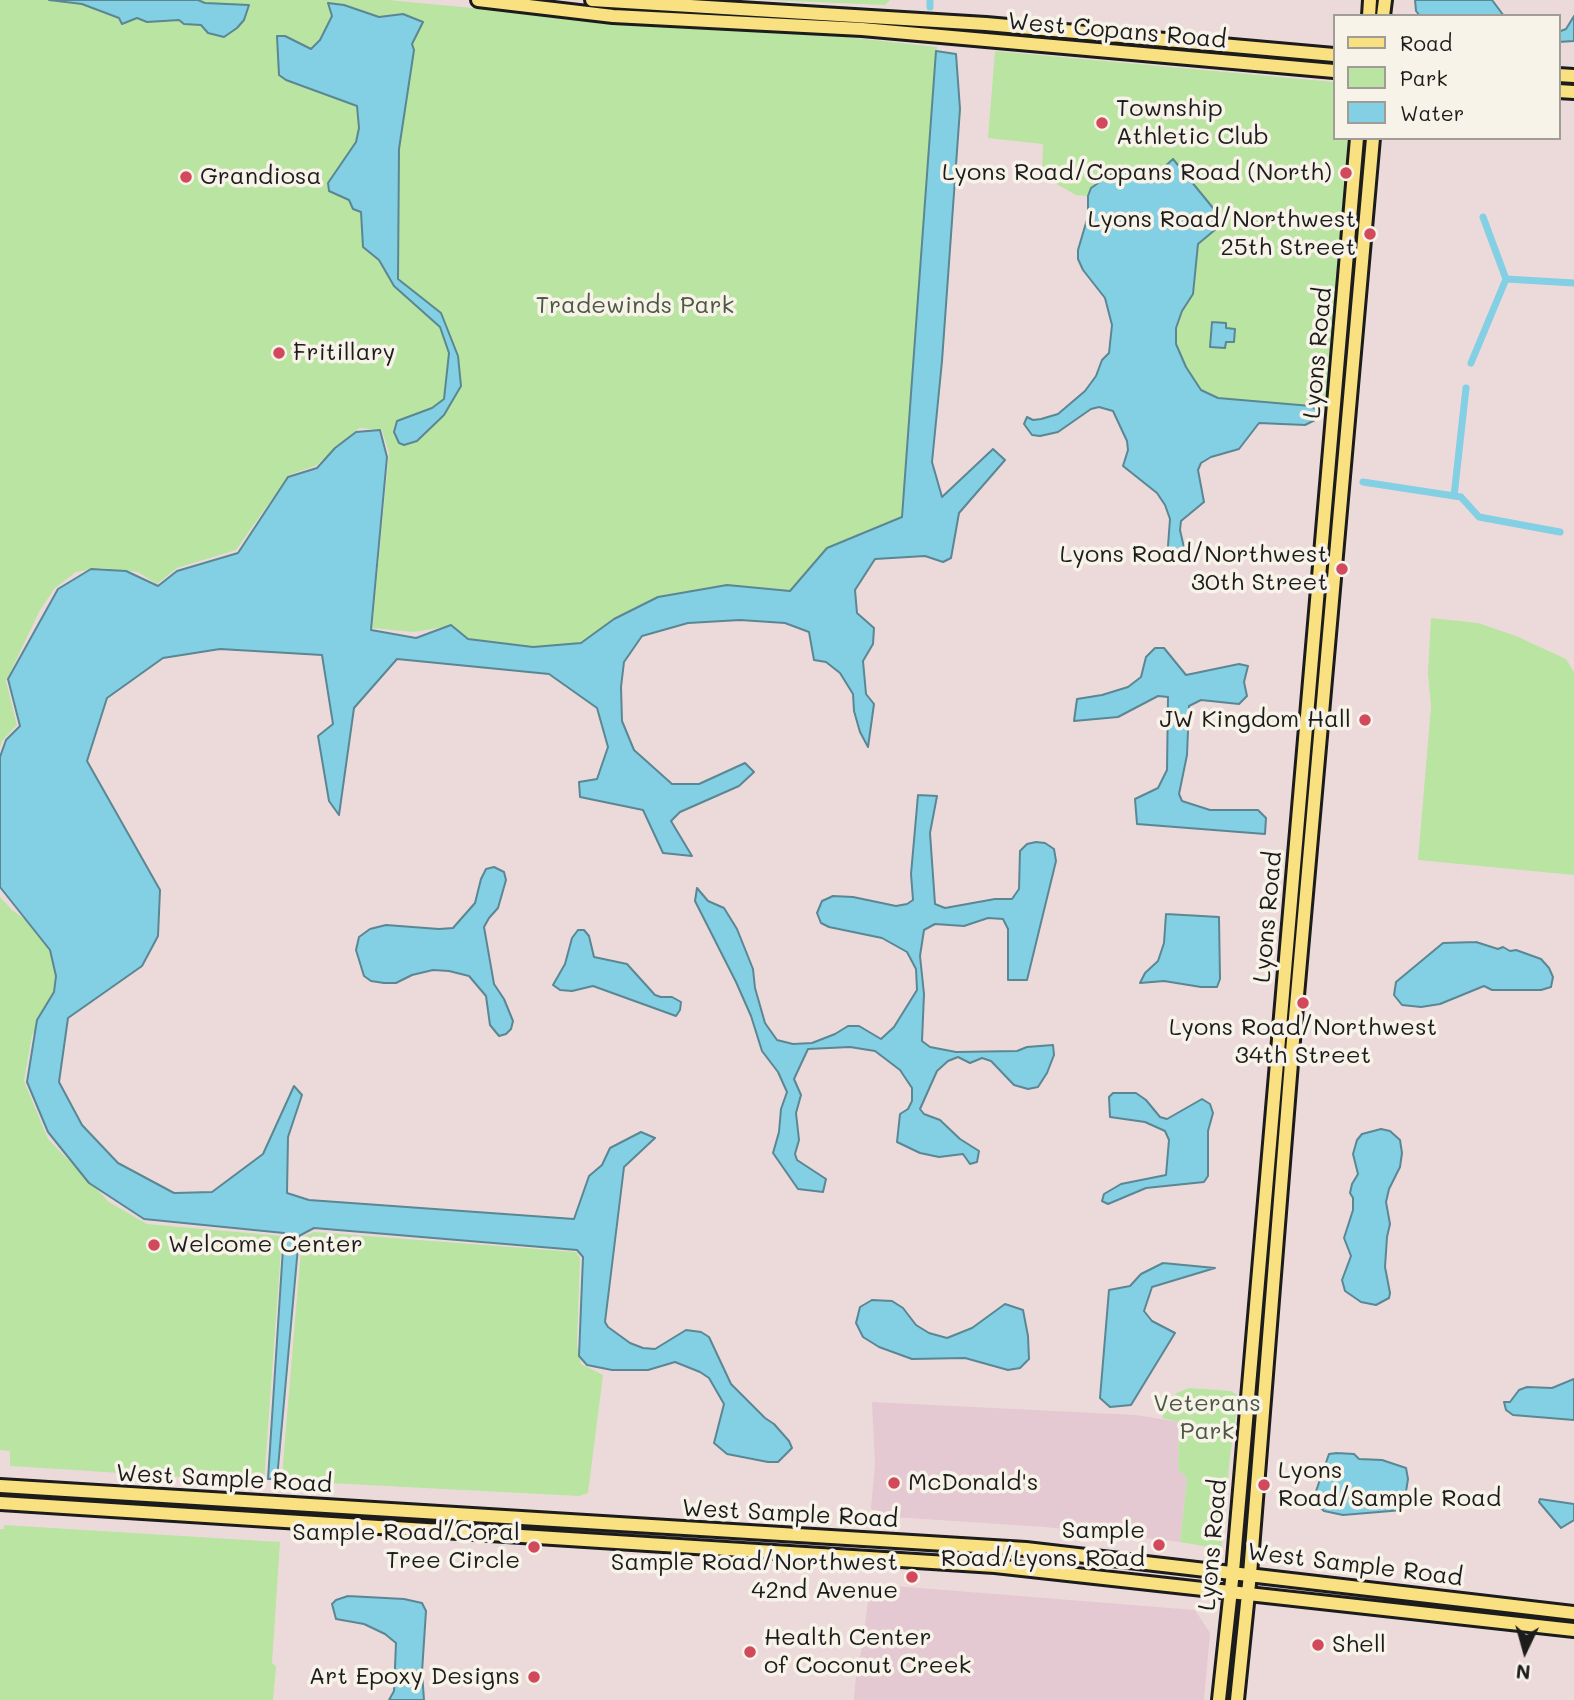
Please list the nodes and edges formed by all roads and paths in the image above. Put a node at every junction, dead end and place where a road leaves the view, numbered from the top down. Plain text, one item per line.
1 (478, 0) edge
2 (592, 0) edge
3 (1332, 55) edge
4 (1332, 71) edge
5 (1357, 140) edge
6 (1373, 140) edge
7 (0, 1486) edge
8 (0, 1503) edge
9 (1233, 1571) junction
10 (1250, 1574) junction
11 (1231, 1591) junction
12 (1247, 1594) junction
13 (1574, 1613) edge
14 (1574, 1630) edge
15 (1219, 1700) edge
16 (1237, 1700) edge

1 - 4 main road, West Copans Road
2 - 3 main road, West Copans Road
5 - 9 main road, Lyons Road
6 - 10 main road, Lyons Road
7 - 9 main road, West Sample Road
8 - 11 main road, West Sample Road
9 - 10 main road, West Sample Road
9 - 11 main road, Lyons Road
10 - 12 main road, Lyons Road
10 - 13 main road, West Sample Road
11 - 12 main road, West Sample Road
11 - 15 main road, Lyons Road
12 - 14 main road, West Sample Road
12 - 16 main road, Lyons Road

